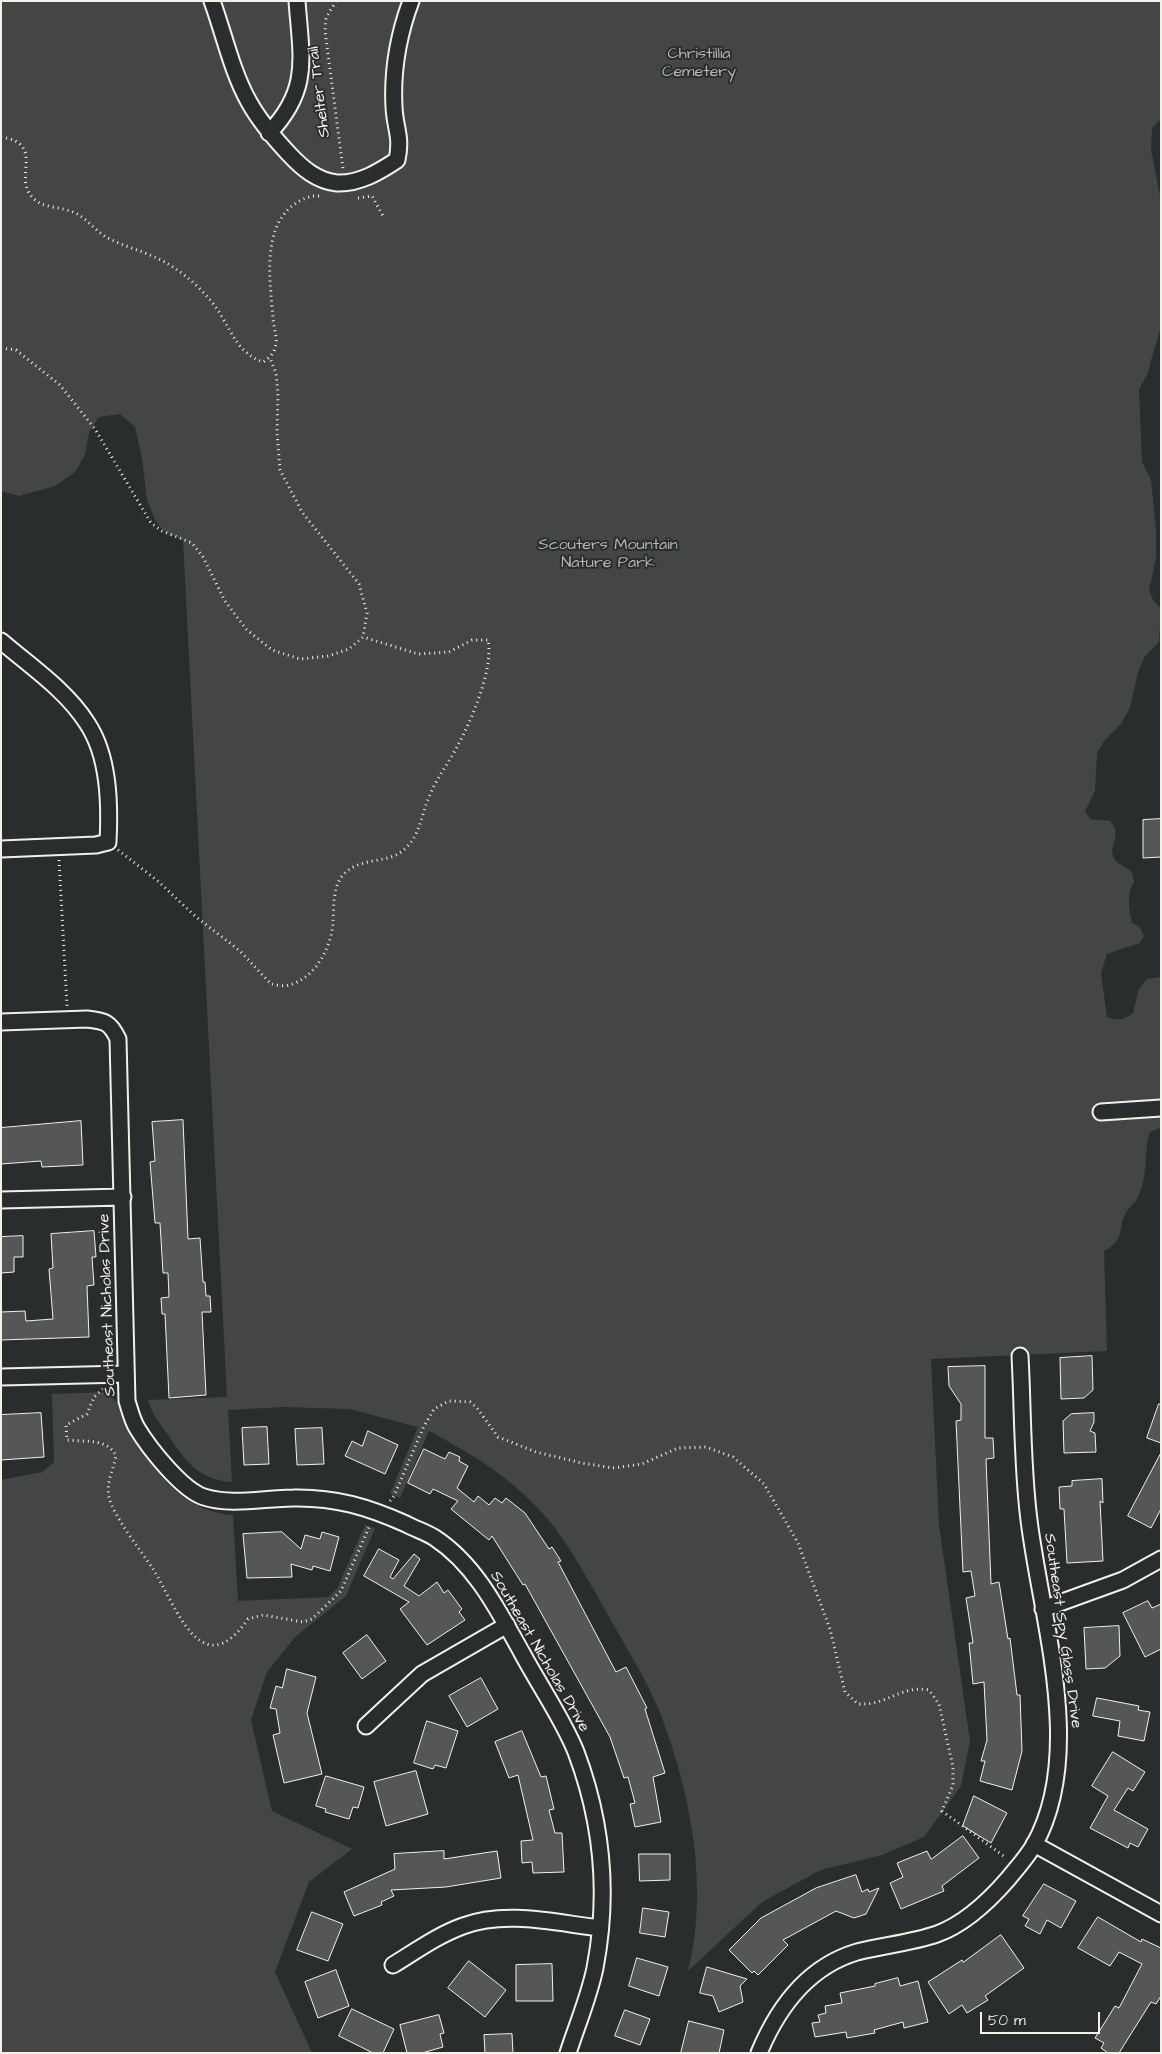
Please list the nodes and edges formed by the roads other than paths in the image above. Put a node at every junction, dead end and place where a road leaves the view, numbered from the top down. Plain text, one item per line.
1 (212, 1) edge
2 (297, 1) edge
3 (412, 1) edge
4 (269, 133) junction
5 (1, 641) edge
6 (1, 849) edge
7 (1, 1022) edge
8 (1161, 1108) edge
9 (1101, 1112) dead end
10 (123, 1197) junction
11 (1, 1200) edge
12 (1020, 1356) dead end
13 (125, 1374) junction
14 (1, 1377) edge
15 (1161, 1559) edge
16 (1043, 1609) junction
17 (506, 1625) junction
18 (366, 1726) dead end
19 (1034, 1844) junction
20 (1161, 1914) edge
21 (600, 1928) junction
22 (393, 1965) dead end
23 (568, 2053) edge
24 (759, 2053) edge

1 - 4 street
2 - 4 street
3 - 4 street
5 - 6 street
7 - 10 street, Southeast Nicholas Drive
8 - 9 street
10 - 11 street
10 - 13 street, Southeast Nicholas Drive
12 - 16 street, Southeast Spy Glass Drive
13 - 14 street
13 - 17 street, Southeast Nicholas Drive
15 - 16 street
16 - 19 street, Southeast Spy Glass Drive
17 - 18 street
17 - 21 street, Southeast Nicholas Drive
19 - 20 street
19 - 24 street, Southeast Spy Glass Drive
21 - 22 street
21 - 23 street, Southeast Nicholas Drive

